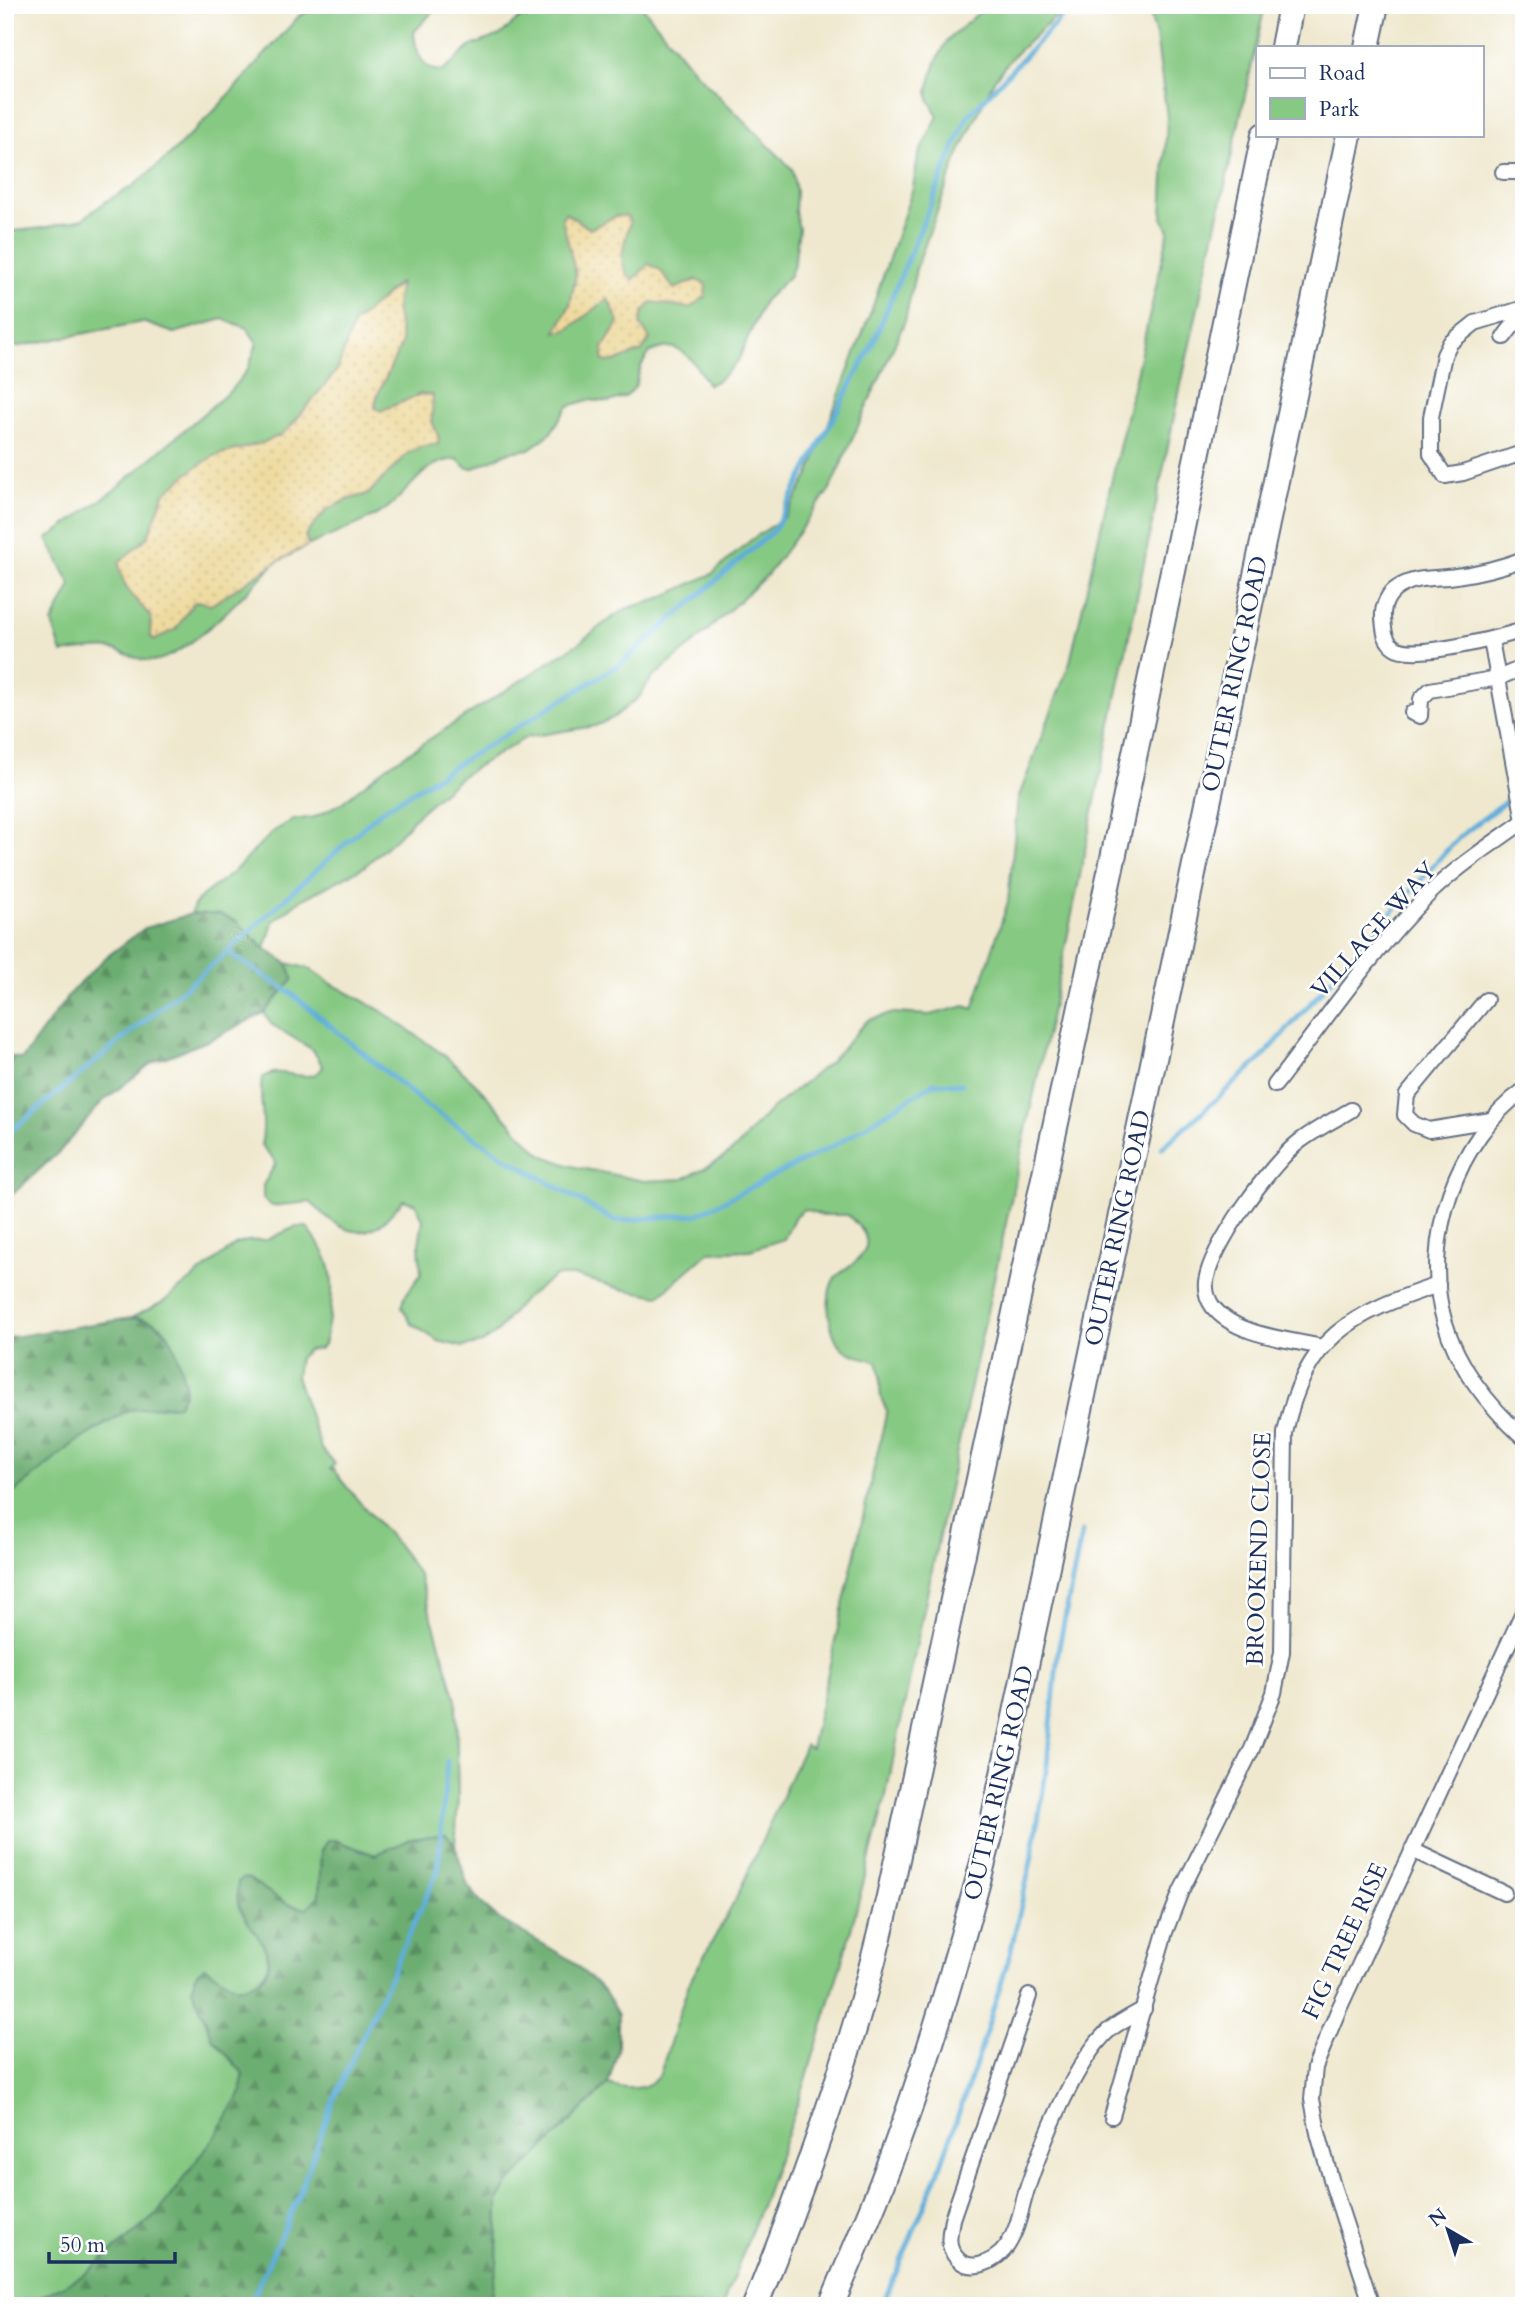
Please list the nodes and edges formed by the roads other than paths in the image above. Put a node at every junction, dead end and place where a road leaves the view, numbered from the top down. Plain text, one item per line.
1 (1292, 5) edge
2 (1376, 5) edge
3 (1283, 46) edge
4 (1367, 46) edge
5 (1264, 136) edge
6 (1349, 136) edge
7 (1503, 172) dead end
8 (1524, 172) edge
9 (1523, 313) edge
10 (1504, 337) dead end
11 (1522, 453) dead end
12 (1524, 559) edge
13 (1524, 630) edge
14 (1492, 640) junction
15 (1524, 667) edge
16 (1497, 678) junction
17 (1412, 713) dead end
18 (1524, 821) edge
19 (1486, 1000) dead end
20 (1275, 1085) dead end
21 (1524, 1090) edge
22 (1351, 1110) dead end
23 (1491, 1120) junction
24 (1438, 1285) junction
25 (1322, 1347) junction
26 (1524, 1438) edge
27 (1524, 1610) edge
28 (1412, 1850) junction
29 (1504, 1893) dead end
30 (1029, 1996) dead end
31 (1144, 2009) junction
32 (1112, 2116) dead end
33 (755, 2306) edge
34 (831, 2306) edge
35 (1372, 2306) edge

1 - 3 highway
2 - 4 highway
5 - 33 highway
6 - 34 highway, OUTER RING ROAD
7 - 8 street
9 - 10 street
9 - 11 street
12 - 14 street
13 - 14 street
14 - 16 street
15 - 16 street
16 - 17 street
16 - 18 street
18 - 20 street, VILLAGE WAY
19 - 23 street
21 - 23 street
22 - 25 street
23 - 24 street
24 - 25 street, BROOKEND CLOSE
24 - 26 street
25 - 31 street, BROOKEND CLOSE
27 - 28 street, FIG TREE RISE
28 - 29 street
28 - 35 street, FIG TREE RISE
30 - 31 street
31 - 32 street, BROOKEND CLOSE

